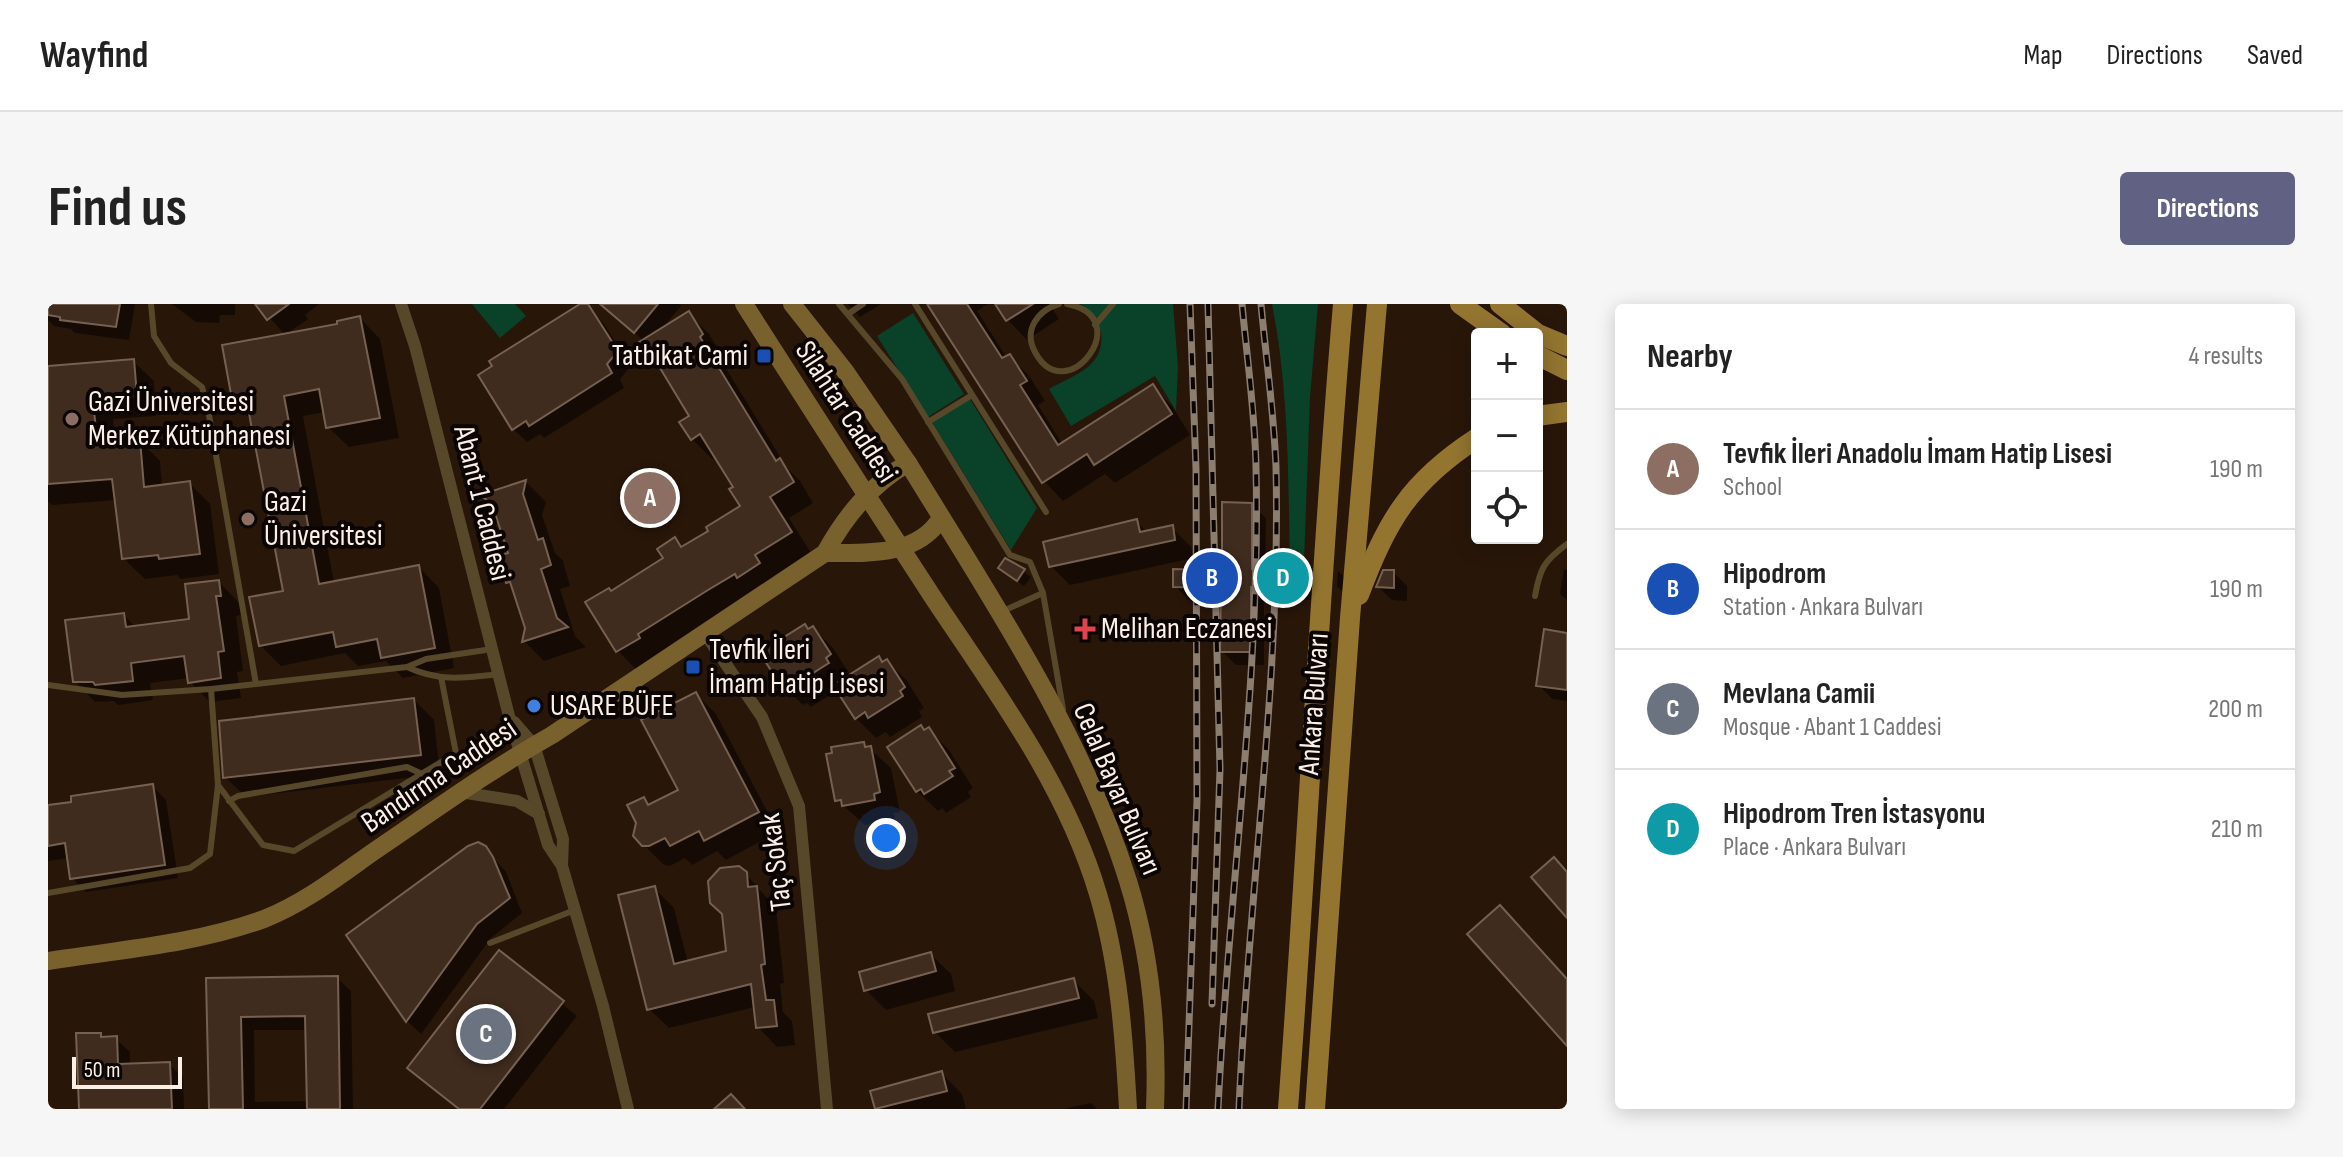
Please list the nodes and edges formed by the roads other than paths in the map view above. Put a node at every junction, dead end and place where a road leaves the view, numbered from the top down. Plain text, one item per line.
1 (151, 304) edge
2 (401, 304) edge
3 (744, 304) edge
4 (792, 304) edge
5 (839, 304) edge
6 (863, 304) edge
7 (915, 304) edge
8 (1059, 304) edge
9 (1067, 304) edge
10 (1113, 304) edge
11 (1343, 304) edge
12 (1377, 304) edge
13 (1460, 304) edge
14 (1500, 304) edge
15 (848, 314) junction
16 (1095, 325) junction
17 (1494, 328) edge
18 (1567, 346) edge
19 (1543, 358) edge
20 (1567, 370) edge
21 (972, 395) junction
22 (1567, 412) edge
23 (1543, 415) edge
24 (928, 422) junction
25 (1471, 442) edge
26 (908, 463) junction
27 (866, 495) junction
28 (1046, 512) dead end
29 (941, 518) junction
30 (1567, 544) edge
31 (901, 549) junction
32 (825, 553) junction
33 (1043, 593) junction
34 (1535, 596) dead end
35 (998, 613) junction
36 (1350, 618) junction
37 (704, 632) junction
38 (492, 648) junction
39 (407, 667) junction
40 (499, 674) junction
41 (441, 677) junction
42 (256, 684) junction
43 (48, 685) edge
44 (211, 689) junction
45 (1067, 735) junction
46 (527, 749) junction
47 (422, 774) junction
48 (218, 785) junction
49 (460, 792) junction
50 (229, 801) junction
51 (539, 814) junction
52 (562, 866) junction
53 (48, 893) edge
54 (575, 910) junction
55 (490, 943) dead end
56 (48, 961) edge
57 (628, 1109) edge
58 (827, 1109) edge
59 (1128, 1109) edge
60 (1155, 1109) edge
61 (1288, 1109) edge
62 (1315, 1109) edge

1 - 42 lane
2 - 38 street, Abant 1 Caddesi
3 - 27 main road, Silahtar Caddesi
4 - 26 main road, Silahtar Caddesi
5 - 15 lane
6 - 15 lane
7 - 21 lane
8 - 16 lane
9 - 16 lane
10 - 16 lane
11 - 61 main road, Ankara Bulvarı
12 - 36 main road, Ankara Bulvarı
13 - 17 main road
14 - 18 main road
15 - 24 lane
19 - 20 main road
21 - 24 lane
21 - 28 lane
22 - 23 main road
24 - 33 lane
25 - 36 main road
26 - 27 main road, Bandırma Caddesi
26 - 29 main road
27 - 31 main road, Silahtar Caddesi
27 - 32 main road, Bandırma Caddesi
29 - 31 main road
29 - 35 main road, Celal Bayar Bulvarı
30 - 34 lane
31 - 32 main road
31 - 59 main road, Celal Bayar Bulvarı
32 - 37 main road, Bandırma Caddesi
33 - 35 lane
33 - 45 lane
35 - 45 main road, Celal Bayar Bulvarı
36 - 62 main road, Ankara Bulvarı
37 - 46 main road, Bandırma Caddesi
37 - 58 street, Taç Sokak
38 - 39 lane
38 - 40 street, Abant 1 Caddesi
39 - 41 lane
39 - 42 lane
40 - 41 lane
40 - 46 street, Abant 1 Caddesi
41 - 47 lane
42 - 44 lane
43 - 44 lane
44 - 48 lane
45 - 60 main road, Celal Bayar Bulvarı
46 - 49 main road, Bandırma Caddesi
46 - 51 street, Abant 1 Caddesi
46 - 52 street, Abant 1 Caddesi
47 - 50 lane
47 - 50 lane
48 - 50 lane
48 - 53 lane
49 - 51 street
49 - 56 main road, Bandırma Caddesi
51 - 52 street, Abant 1 Caddesi
52 - 54 street, Abant 1 Caddesi
54 - 55 lane
54 - 57 street, Abant 1 Caddesi

